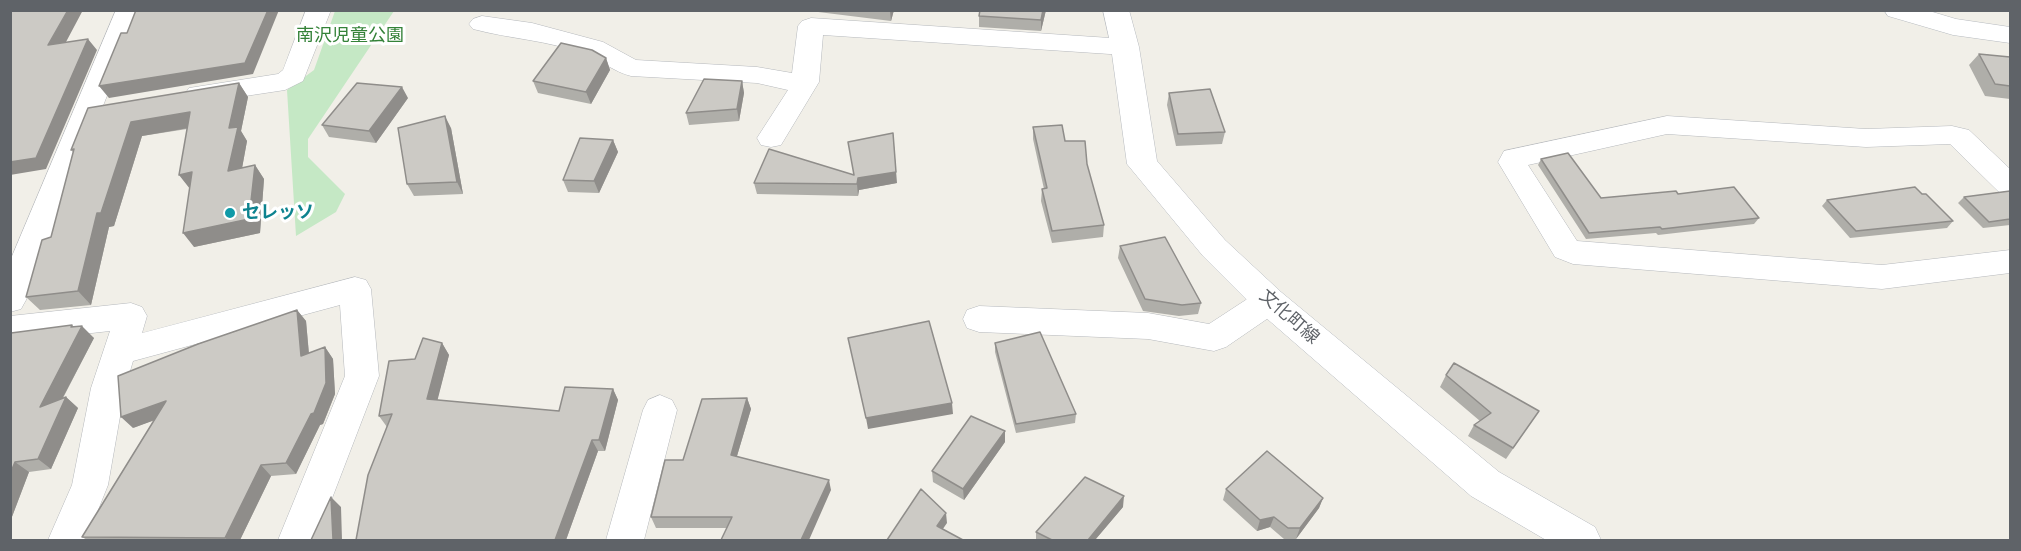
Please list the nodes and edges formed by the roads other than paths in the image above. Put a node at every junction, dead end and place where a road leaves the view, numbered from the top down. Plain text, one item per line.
1 (129, 10) edge
2 (319, 10) edge
3 (1116, 10) edge
4 (1898, 10) edge
5 (536, 21) edge
6 (482, 24) dead end
7 (2010, 35) edge
8 (1125, 47) junction
9 (806, 82) junction
10 (173, 98) edge
11 (120, 107) edge
12 (88, 113) junction
13 (771, 138) dead end
14 (2010, 186) edge
15 (2010, 262) edge
16 (10, 300) edge
17 (1269, 301) junction
18 (979, 319) dead end
19 (10, 329) edge
20 (119, 352) junction
21 (660, 410) dead end
22 (67, 540) edge
23 (297, 540) edge
24 (625, 540) edge
25 (1581, 540) edge

1 - 12 street
2 - 10 street
3 - 8 street, 文化町線
4 - 7 street
5 - 6 street
5 - 9 street
8 - 9 street
8 - 17 street, 文化町線
9 - 13 street
11 - 12 street
12 - 16 street
14 - 15 street
17 - 18 street
17 - 25 street, 文化町線
19 - 20 street
20 - 22 street
20 - 23 street
21 - 24 street

